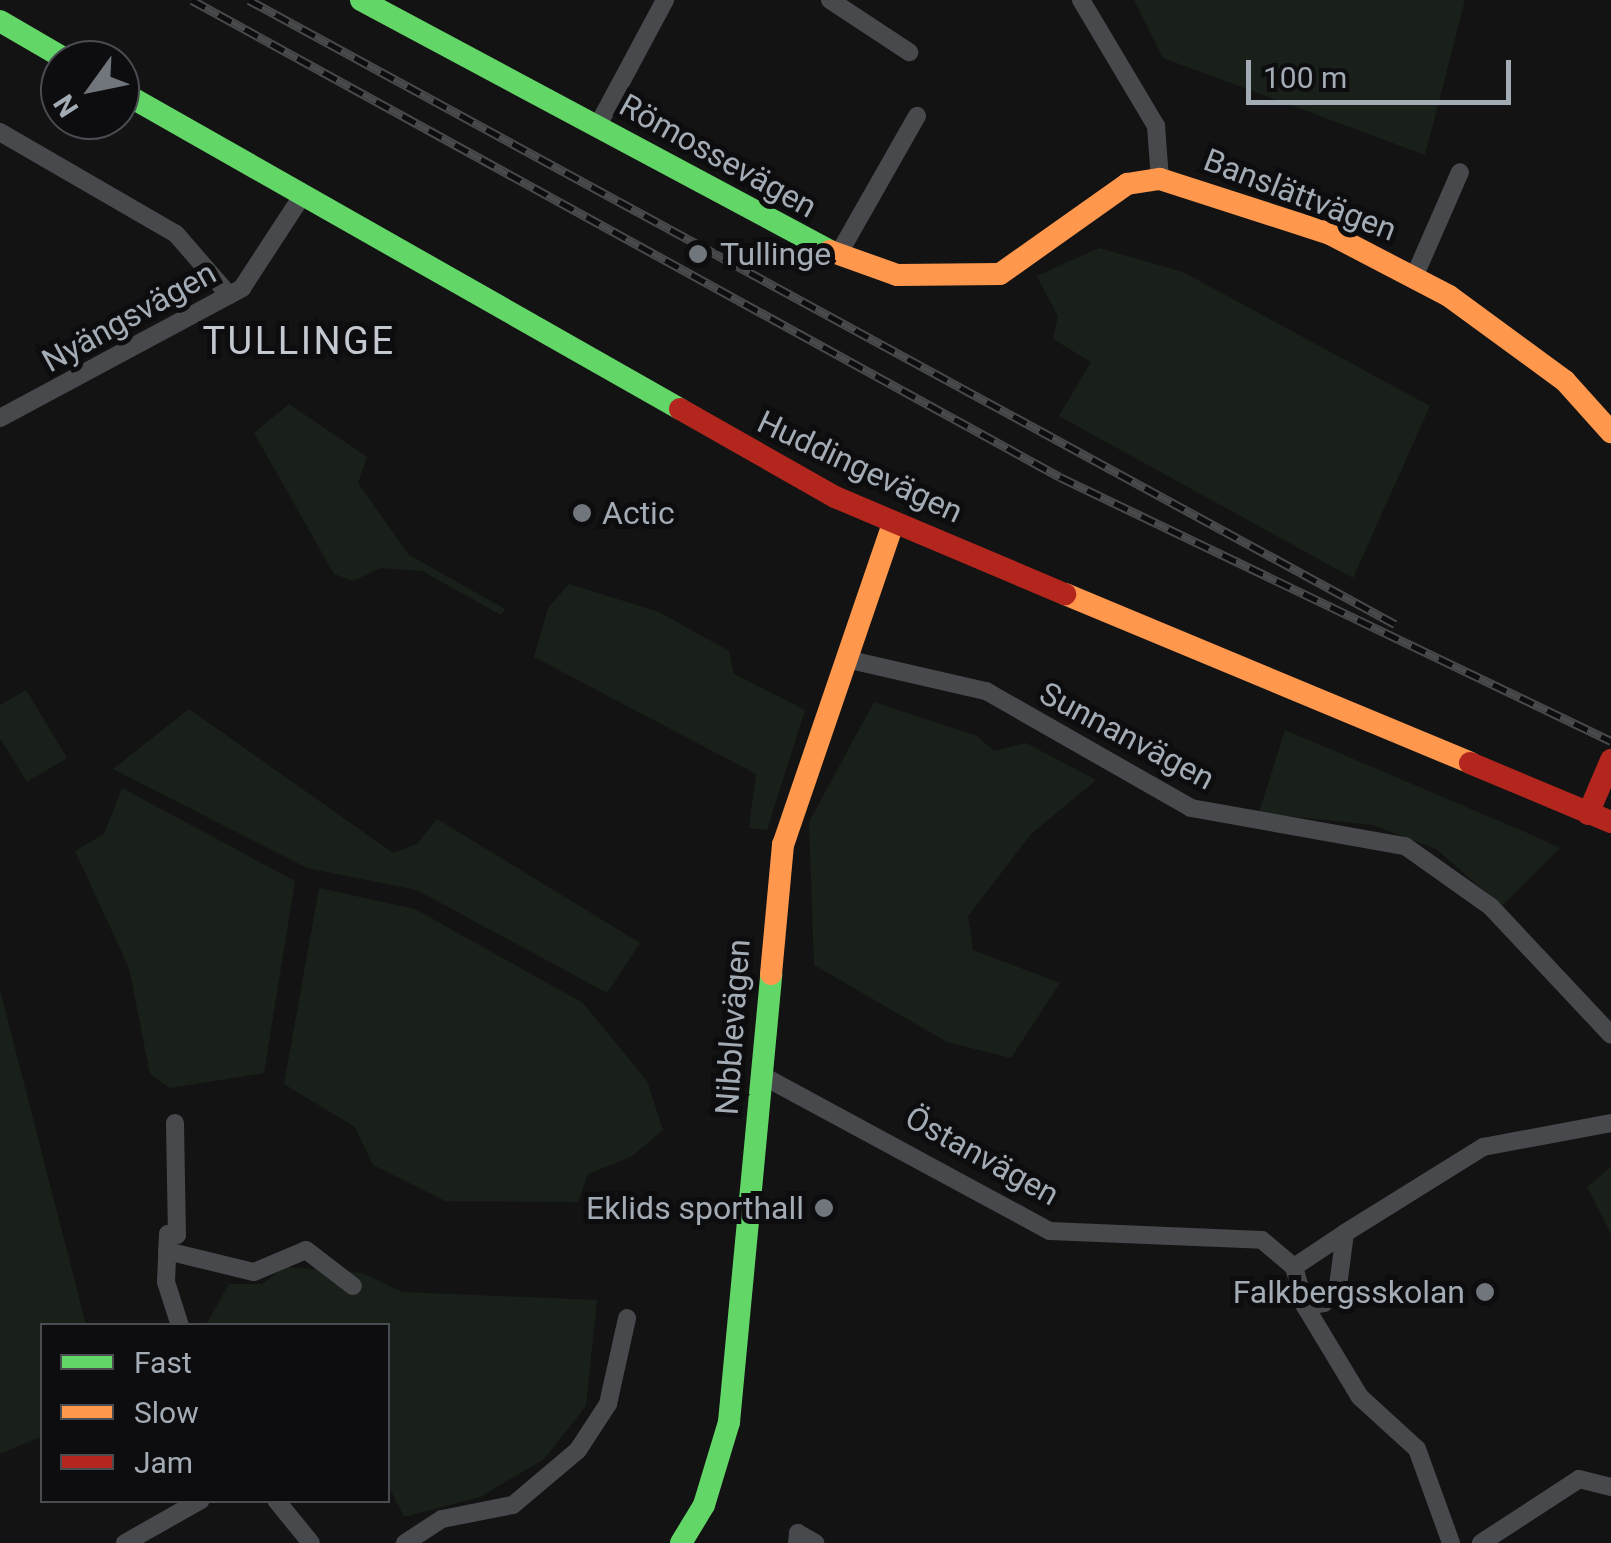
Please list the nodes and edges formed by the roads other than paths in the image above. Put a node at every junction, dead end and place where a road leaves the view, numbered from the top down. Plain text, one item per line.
1 (361, 0) edge
2 (665, 0) edge
3 (830, 0) edge
4 (1081, 0) edge
5 (0, 21) edge
6 (40, 44) edge
7 (909, 52) dead end
8 (140, 103) edge
9 (917, 116) dead end
10 (596, 127) junction
11 (0, 132) edge
12 (1460, 172) dead end
13 (1160, 179) junction
14 (302, 196) junction
15 (838, 255) junction
16 (1415, 276) junction
17 (229, 295) junction
18 (0, 418) edge
19 (1611, 432) edge
20 (892, 523) junction
21 (846, 659) junction
22 (1611, 760) edge
23 (1588, 814) junction
24 (1611, 822) edge
25 (1611, 1035) edge
26 (763, 1076) junction
27 (175, 1123) dead end
28 (1611, 1123) edge
29 (1346, 1233) junction
30 (166, 1251) junction
31 (1294, 1267) junction
32 (353, 1286) dead end
33 (1305, 1306) junction
34 (627, 1318) dead end
35 (179, 1323) edge
36 (1611, 1487) edge
37 (195, 1503) edge
38 (278, 1503) edge
39 (686, 1541) edge
40 (125, 1543) edge
41 (311, 1543) edge
42 (405, 1543) edge
43 (796, 1543) edge
44 (815, 1543) edge
45 (1451, 1543) edge
46 (1481, 1543) edge

1 - 10 street, Römossevägen
2 - 10 street
3 - 7 street
4 - 13 street
5 - 6 street
8 - 14 street, Huddingevägen
9 - 15 street
10 - 15 street, Römossevägen
11 - 17 street
12 - 16 street, Banslättvägen
13 - 15 street, Römossevägen
13 - 16 street, Banslättvägen
14 - 17 street, Nyängsvägen
14 - 20 street, Huddingevägen
16 - 19 street, Banslättvägen
17 - 18 street, Nyängsvägen
20 - 21 street, Nibblevägen
20 - 23 street, Huddingevägen
21 - 25 street, Sunnanvägen
21 - 26 street, Nibblevägen
22 - 23 street
23 - 24 street, Huddingevägen
26 - 31 street, Östanvägen
26 - 39 street, Nibblevägen
27 - 30 street
28 - 29 street
29 - 31 street
29 - 33 street
30 - 32 street
30 - 35 street
31 - 33 street
33 - 45 street
34 - 42 street
36 - 46 street
37 - 40 street
38 - 41 street
43 - 44 street

